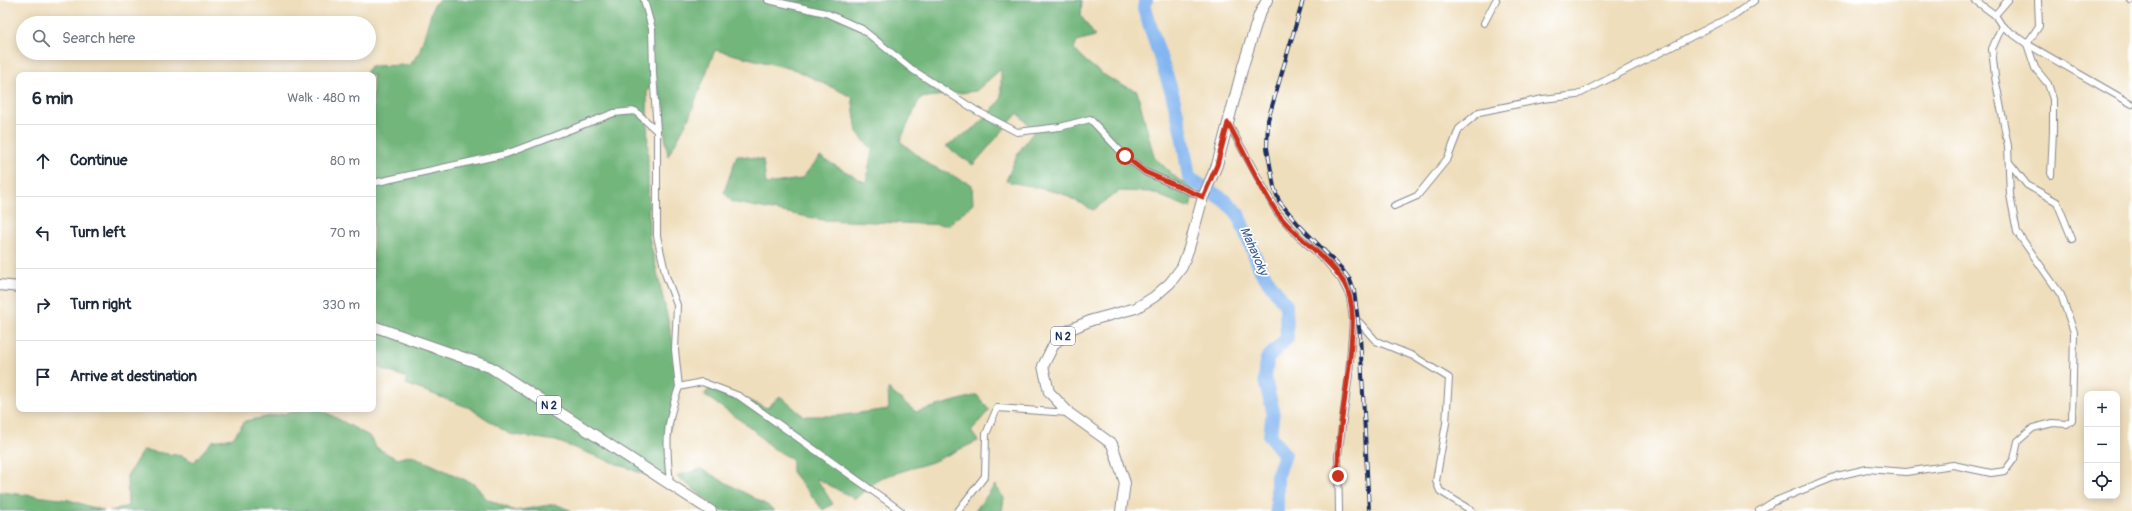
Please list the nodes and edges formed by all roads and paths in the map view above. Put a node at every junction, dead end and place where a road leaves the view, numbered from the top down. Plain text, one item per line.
1 (644, 0) edge
2 (768, 0) edge
3 (1268, 0) edge
4 (1496, 0) edge
5 (1755, 0) edge
6 (1975, 0) edge
7 (2008, 0) edge
8 (2038, 0) edge
9 (1995, 15) junction
10 (1484, 23) dead end
11 (2002, 26) junction
12 (2027, 44) junction
13 (2132, 104) edge
14 (1228, 123) junction
15 (657, 131) junction
16 (2009, 162) junction
17 (2050, 175) dead end
18 (376, 182) edge
19 (1203, 197) junction
20 (1394, 206) dead end
21 (2072, 238) dead end
22 (0, 285) edge
23 (16, 287) edge
24 (1353, 320) junction
25 (376, 327) edge
26 (679, 387) junction
27 (1068, 413) junction
28 (670, 484) junction
29 (711, 511) edge
30 (901, 511) edge
31 (958, 511) edge
32 (1121, 511) edge
33 (1339, 511) edge
34 (1472, 511) edge
35 (1759, 511) edge

1 - 15 street
2 - 19 street
3 - 14 main road, N 2
4 - 10 street
5 - 20 street
6 - 9 street
7 - 9 street
8 - 12 street
9 - 11 street
11 - 12 street
11 - 16 street
12 - 13 street
12 - 17 street
14 - 19 main road, N 2
14 - 24 street
15 - 18 street
15 - 26 street
16 - 21 street
16 - 35 street
19 - 27 main road, N 2
22 - 23 main road
24 - 33 street
24 - 34 street
25 - 28 main road, N 2
26 - 28 street
26 - 30 street
27 - 31 street
27 - 32 main road, N 2
28 - 29 main road, N 2

